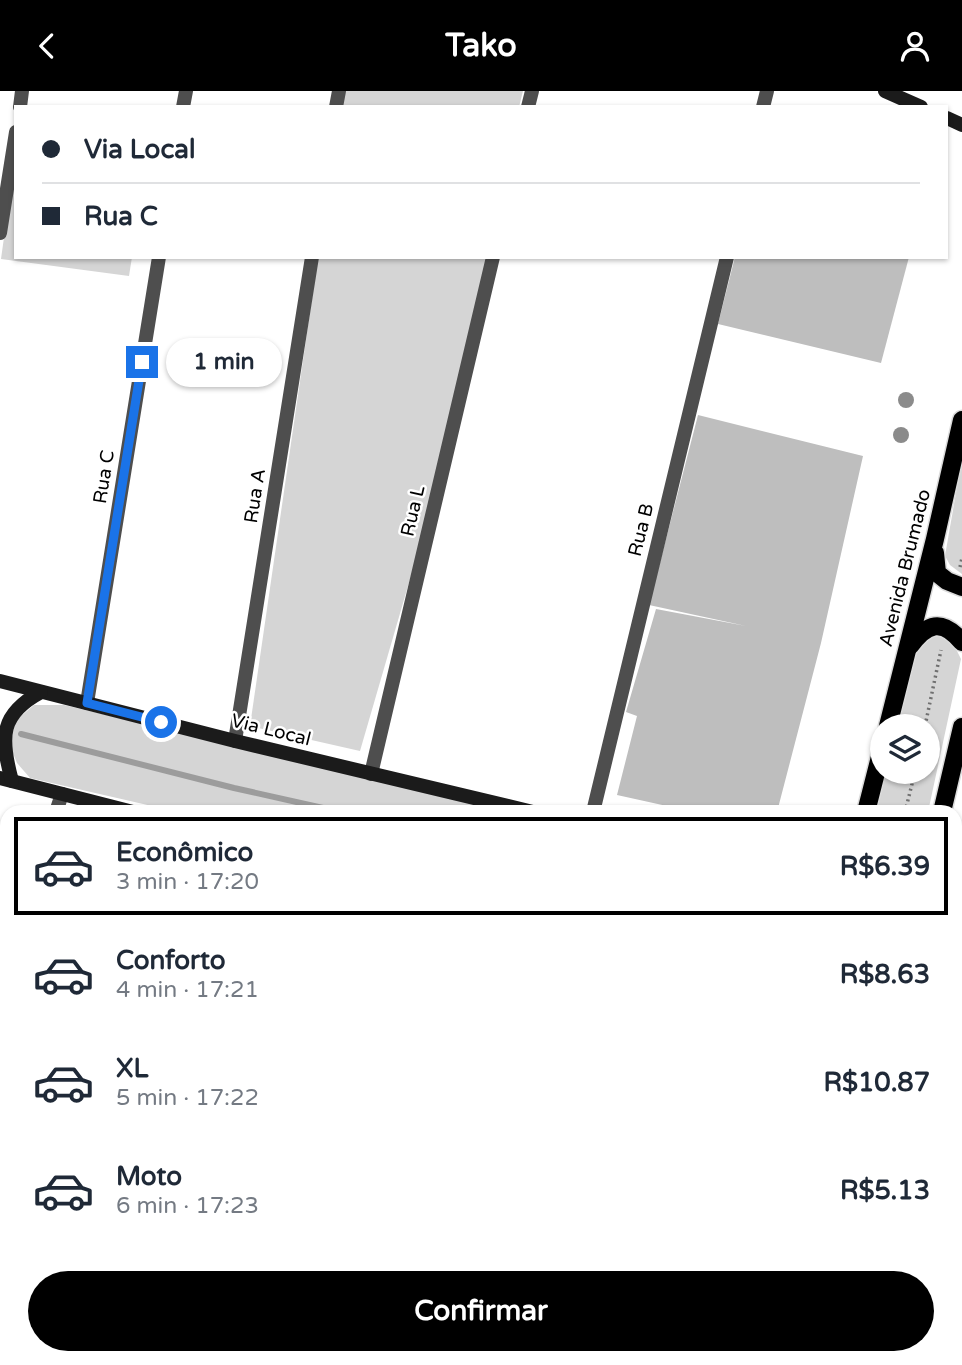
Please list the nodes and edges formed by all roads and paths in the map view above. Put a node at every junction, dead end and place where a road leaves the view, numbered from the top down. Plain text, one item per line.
1 (885, 91) edge
2 (916, 105) edge
3 (14, 145) edge
4 (0, 233) edge
5 (159, 259) edge
6 (312, 259) edge
7 (493, 259) edge
8 (727, 259) edge
9 (962, 420) edge
10 (935, 539) junction
11 (962, 587) edge
12 (962, 642) edge
13 (908, 649) junction
14 (0, 681) edge
15 (41, 692) junction
16 (87, 703) junction
17 (891, 714) edge
18 (962, 727) edge
19 (235, 741) junction
20 (371, 774) junction
21 (6, 780) edge
22 (873, 784) edge
23 (912, 784) edge
24 (62, 794) junction
25 (58, 805) edge
26 (105, 805) edge
27 (503, 805) edge
28 (595, 805) edge
29 (868, 805) edge
30 (907, 805) edge
31 (944, 805) edge

1 - 2 street
3 - 4 street
5 - 16 street, Rua C
6 - 19 street, Rua A
7 - 20 street, Rua L
8 - 28 street, Rua B
9 - 10 main road, Avenida Brumado
10 - 11 main road
10 - 13 main road, Avenida Brumado
12 - 13 main road
13 - 17 main road, Avenida Brumado
14 - 15 street, Via Local
15 - 16 street, Via Local
15 - 21 street
16 - 19 street, Via Local
18 - 31 main road
19 - 20 street, Via Local
20 - 27 street, Via Local
21 - 24 street
22 - 29 main road
23 - 30 path
24 - 25 street
24 - 26 street

